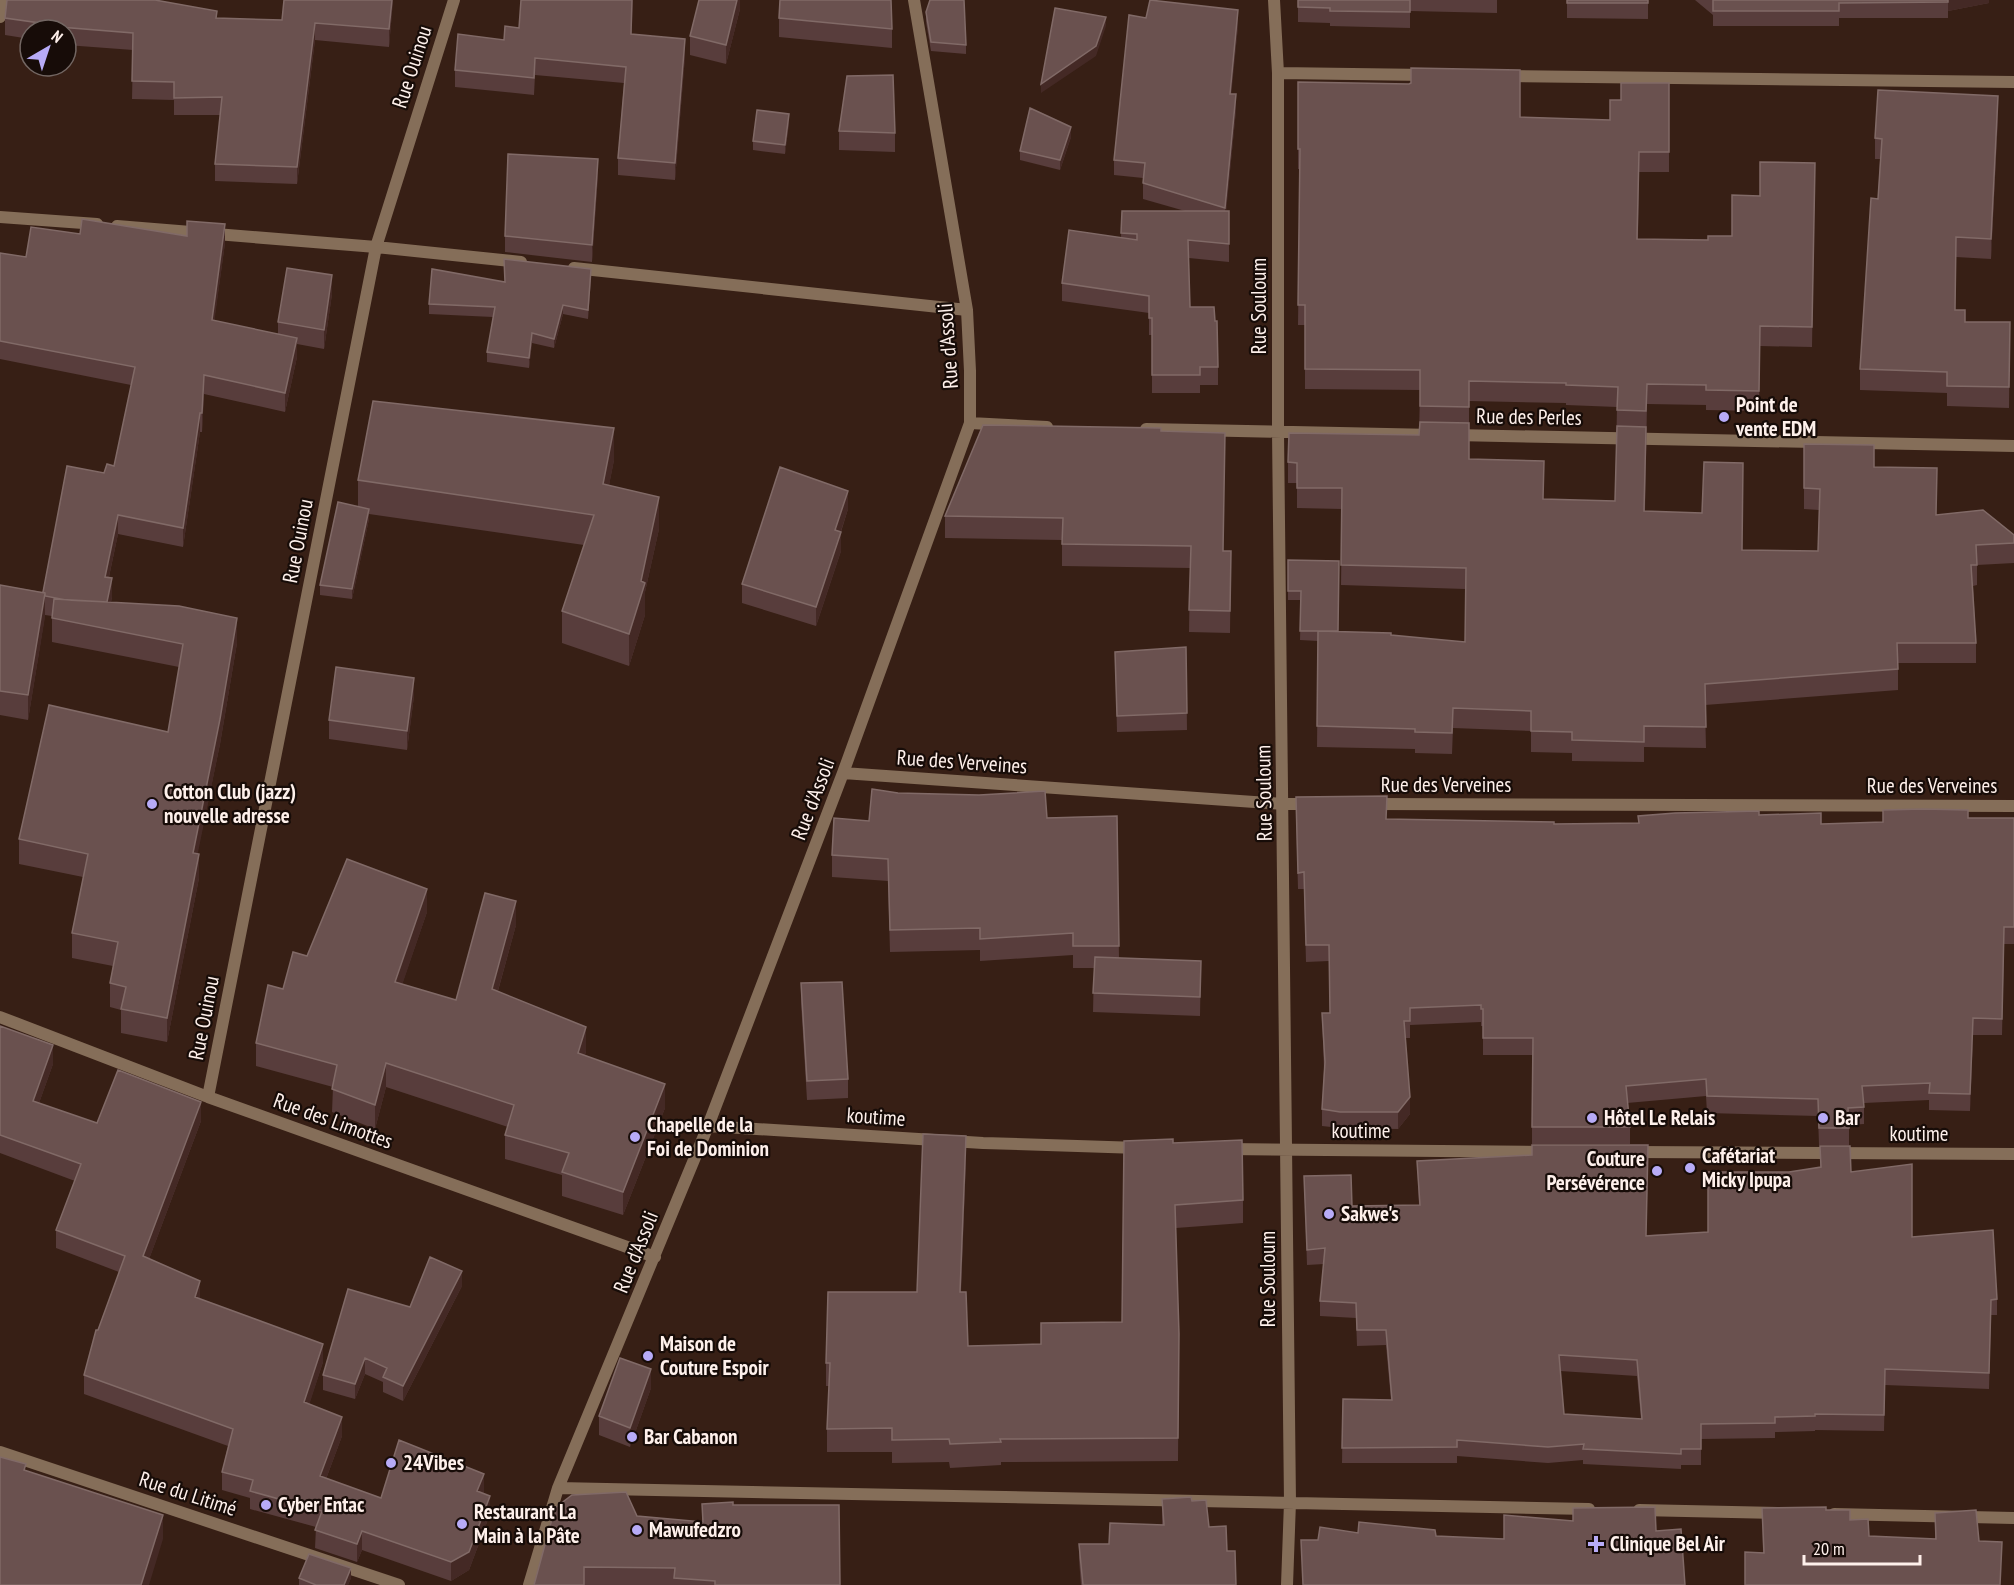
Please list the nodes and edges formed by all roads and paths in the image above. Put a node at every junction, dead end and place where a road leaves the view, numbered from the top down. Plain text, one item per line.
1 (2, 0) edge
2 (454, 0) edge
3 (914, 0) edge
4 (1274, 0) edge
5 (0, 17) edge
6 (1278, 73) junction
7 (1444, 75) edge
8 (1492, 76) edge
9 (2014, 82) edge
10 (0, 217) edge
11 (376, 247) junction
12 (530, 263) edge
13 (565, 267) edge
14 (967, 310) junction
15 (970, 423) junction
16 (1054, 427) edge
17 (1137, 429) edge
18 (1278, 432) junction
19 (2014, 446) edge
20 (843, 773) junction
21 (1283, 804) junction
22 (1319, 804) edge
23 (1355, 804) edge
24 (2014, 806) edge
25 (0, 1017) edge
26 (208, 1097) junction
27 (708, 1126) junction
28 (1148, 1148) edge
29 (1217, 1149) edge
30 (1287, 1150) junction
31 (1561, 1152) edge
32 (1620, 1152) edge
33 (2014, 1154) edge
34 (655, 1257) junction
35 (0, 1452) edge
36 (558, 1488) junction
37 (1290, 1502) junction
38 (1607, 1509) edge
39 (1631, 1510) edge
40 (1786, 1513) edge
41 (1822, 1514) edge
42 (2014, 1518) edge
43 (399, 1585) edge
44 (529, 1585) edge
45 (1287, 1585) edge

1 - 5 street
2 - 11 street, Rue Ouinou
3 - 14 street, Rue d'Assoli
4 - 6 street, Rue Souloum
6 - 7 street
6 - 18 street, Rue Souloum
8 - 9 street
10 - 11 street
11 - 12 street
11 - 26 street, Rue Ouinou
13 - 14 street
14 - 15 street, Rue d'Assoli
15 - 16 street
15 - 20 street, Rue d'Assoli
17 - 18 street, Rue des Perles
18 - 19 street, Rue des Perles
18 - 21 street, Rue Souloum
20 - 21 street, Rue des Verveines
20 - 27 street, Rue d'Assoli
21 - 22 street, Rue des Verveines
21 - 30 street, Rue Souloum
23 - 24 street, Rue des Verveines
25 - 26 street, Rue des Limottes
26 - 34 street, Rue des Limottes
27 - 28 street, koutime
27 - 34 street, Rue d'Assoli
29 - 30 street, koutime
30 - 31 street, koutime
30 - 37 street, Rue Souloum
32 - 33 street, koutime
34 - 36 street, Rue d'Assoli
35 - 43 street, Rue du Litimé
36 - 37 street
36 - 44 street, Rue d'Assoli
37 - 38 street
37 - 45 street, Rue Souloum
39 - 40 street
41 - 42 street

